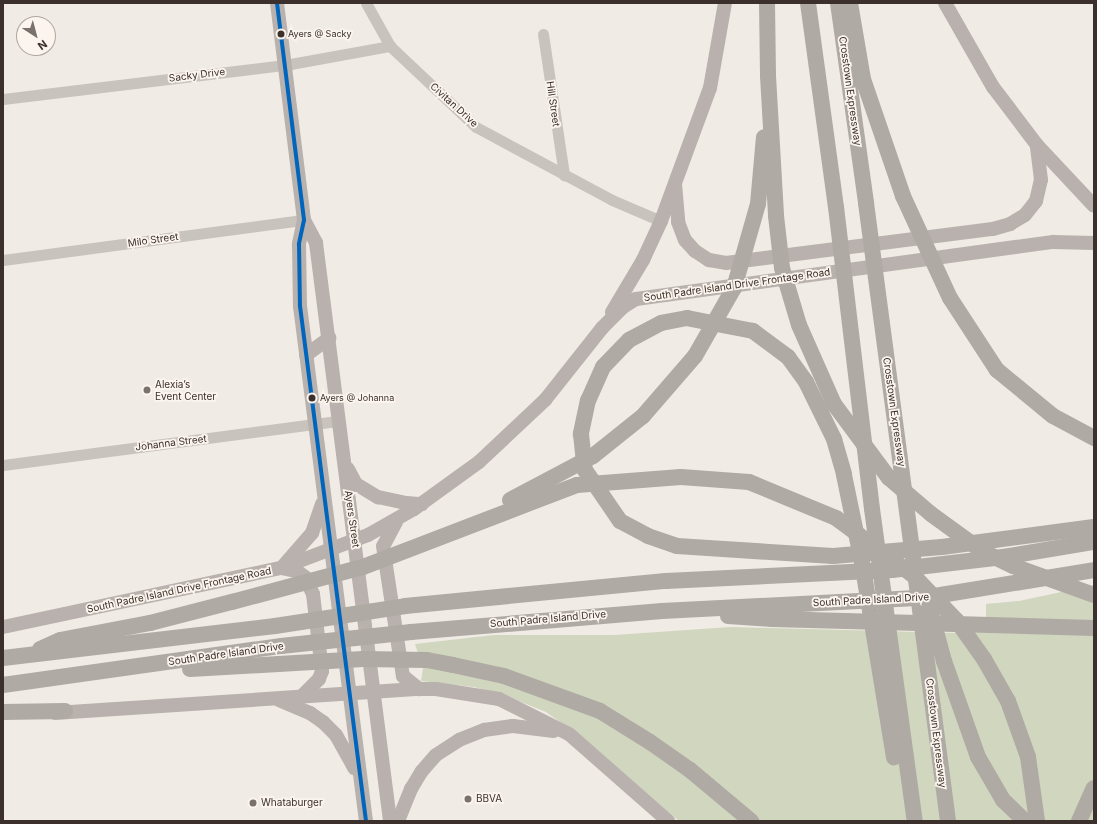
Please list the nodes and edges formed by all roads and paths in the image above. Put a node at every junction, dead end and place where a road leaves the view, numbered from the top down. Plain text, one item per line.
1 (278, 3) edge
2 (366, 3) edge
3 (725, 3) edge
4 (767, 3) edge
5 (808, 3) edge
6 (838, 3) edge
7 (850, 3) edge
8 (945, 3) edge
9 (543, 34) dead end
10 (390, 46) junction
11 (285, 65) junction
12 (768, 76) junction
13 (3, 99) edge
14 (1037, 145) junction
15 (564, 174) junction
16 (675, 184) junction
17 (1094, 206) edge
18 (304, 220) junction
19 (661, 221) junction
20 (1094, 243) edge
21 (3, 260) edge
22 (602, 328) junction
23 (329, 338) junction
24 (306, 355) junction
25 (339, 421) junction
26 (316, 425) junction
27 (1094, 438) edge
28 (3, 465) edge
29 (345, 465) junction
30 (324, 498) junction
31 (422, 504) junction
32 (399, 518) junction
33 (1094, 527) edge
34 (910, 533) junction
35 (434, 539) junction
36 (355, 541) junction
37 (1094, 542) edge
38 (331, 551) junction
39 (281, 568) junction
40 (1094, 570) edge
41 (1094, 594) edge
42 (662, 611) junction
43 (3, 627) edge
44 (1094, 628) edge
45 (30, 654) junction
46 (3, 658) edge
47 (98, 673) junction
48 (3, 685) edge
49 (418, 689) junction
50 (375, 691) junction
51 (349, 694) junction
52 (302, 696) junction
53 (277, 699) junction
54 (65, 711) junction
55 (3, 712) edge
56 (3, 720) edge
57 (569, 734) junction
58 (361, 783) junction
59 (1094, 788) edge
60 (366, 821) edge
61 (390, 821) edge
62 (398, 821) edge
63 (668, 821) edge
64 (751, 821) edge
65 (904, 821) edge
66 (915, 821) edge
67 (948, 821) edge
68 (1025, 821) edge
69 (1037, 821) edge
70 (1079, 821) edge

1 - 11 main road, Ayers Street
2 - 10 street, Civitan Drive
3 - 16 main road
4 - 12 highway
5 - 66 highway, bridge
6 - 34 highway, Crosstown Expressway, bridge
7 - 27 highway, bridge
8 - 14 main road
9 - 15 street, Hill Street
10 - 11 street, Sacky Drive
10 - 15 street, Civitan Drive
11 - 13 street, Sacky Drive
11 - 18 main road, Ayers Street
12 - 35 highway, bridge
12 - 41 highway, bridge
14 - 16 main road
14 - 17 main road
15 - 19 street, Civitan Drive
16 - 19 main road
18 - 21 street, Milo Street
18 - 23 main road, Ayers Street
18 - 24 main road, Ayers Street
19 - 22 main road
20 - 22 main road, South Padre Island Drive Frontage Road
22 - 31 main road, South Padre Island Drive Frontage Road
23 - 24 main road
23 - 25 main road, Ayers Street
24 - 26 main road, Ayers Street
25 - 26 street, Johanna Street
25 - 29 main road, Ayers Street
26 - 28 street, Johanna Street
26 - 30 main road, Ayers Street
29 - 31 main road
29 - 36 main road, Ayers Street
30 - 38 main road, Ayers Street
30 - 39 main road
31 - 32 main road, South Padre Island Drive Frontage Road
32 - 36 main road, South Padre Island Drive Frontage Road
32 - 49 main road
33 - 65 highway, bridge
34 - 67 highway, Crosstown Expressway, bridge
34 - 68 highway, bridge
35 - 45 highway, bridge
35 - 69 highway, bridge
36 - 38 main road, South Padre Island Drive Frontage Road
36 - 50 main road, Ayers Street
37 - 45 highway, bridge
38 - 39 main road, South Padre Island Drive Frontage Road
38 - 51 main road, Ayers Street
39 - 43 main road, South Padre Island Drive Frontage Road
39 - 52 main road
40 - 42 highway, South Padre Island Drive
42 - 44 highway
42 - 47 highway, South Padre Island Drive, bridge
45 - 46 highway
47 - 48 highway, South Padre Island Drive
47 - 64 highway, bridge
49 - 50 main road
49 - 57 main road
50 - 51 main road
50 - 61 main road, Ayers Street
51 - 52 main road
51 - 58 main road, Ayers Street
52 - 53 main road
53 - 54 main road
53 - 58 main road
54 - 55 highway
54 - 56 main road
57 - 62 main road
57 - 63 main road
58 - 60 main road, Ayers Street
59 - 70 highway

